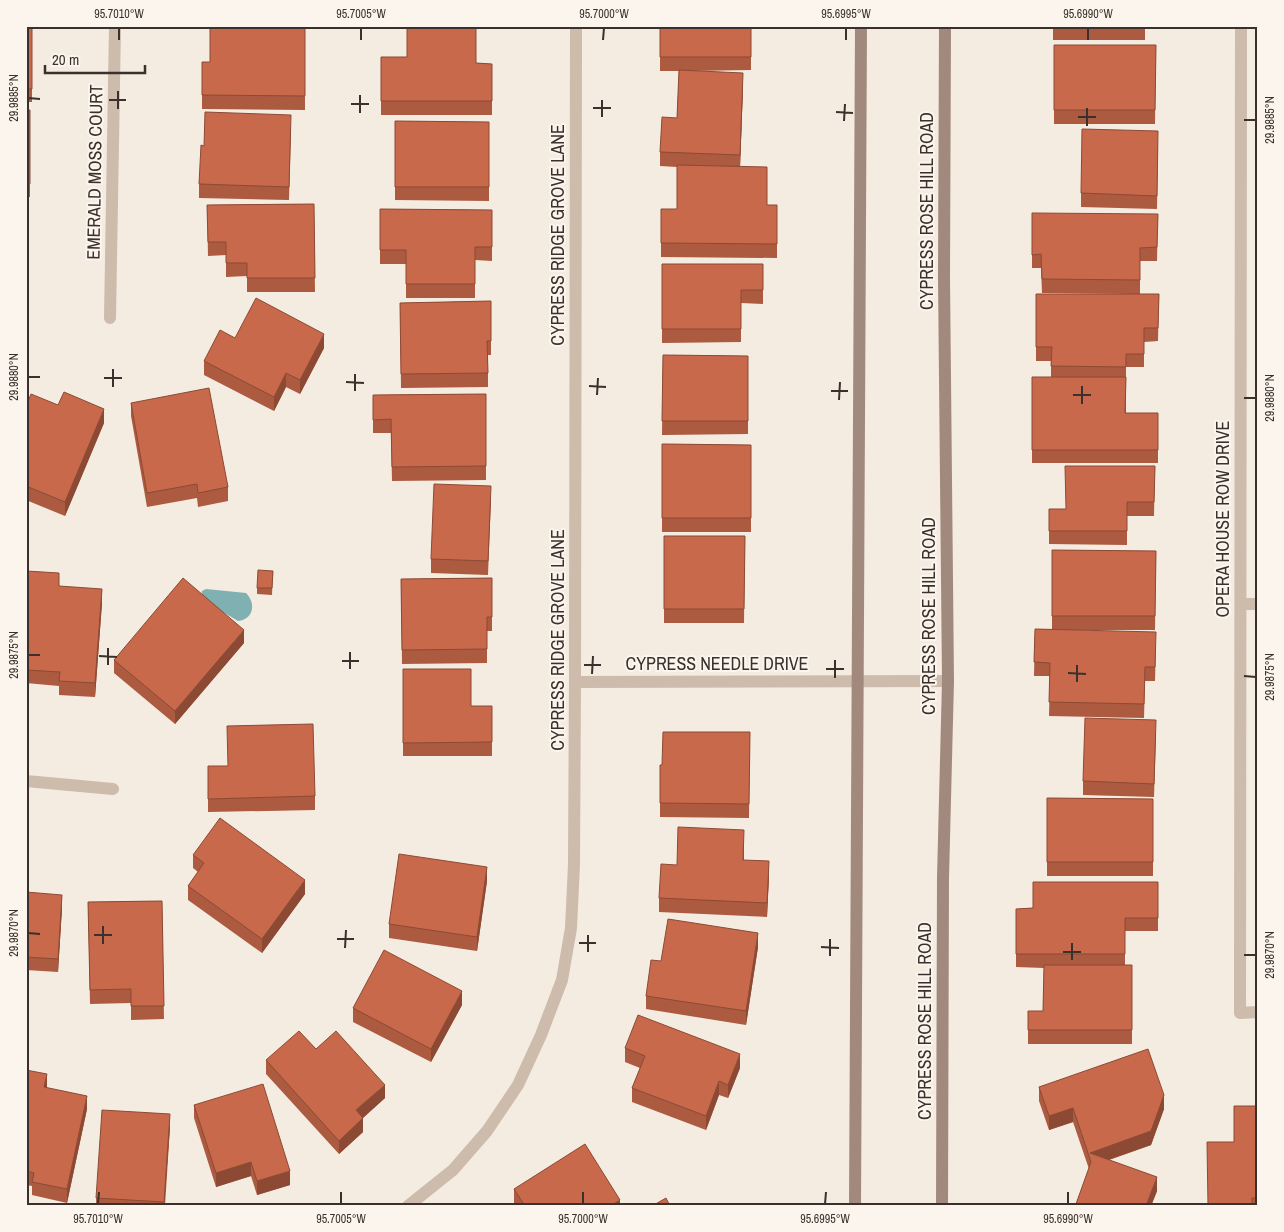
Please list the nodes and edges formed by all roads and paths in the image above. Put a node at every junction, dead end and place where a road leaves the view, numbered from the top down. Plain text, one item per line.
1 (115, 26) edge
2 (576, 26) edge
3 (861, 26) edge
4 (945, 26) edge
5 (1242, 26) edge
6 (110, 318) dead end
7 (1241, 604) junction
8 (1258, 604) edge
9 (858, 681) junction
10 (948, 681) junction
11 (575, 682) junction
12 (26, 781) edge
13 (113, 789) dead end
14 (1258, 1012) edge
15 (412, 1205) edge
16 (856, 1206) edge
17 (942, 1206) edge

1 - 6 street, EMERALD MOSS COURT
2 - 11 street, CYPRESS RIDGE GROVE LANE
3 - 9 main road
4 - 10 main road, CYPRESS ROSE HILL ROAD
5 - 7 street, OPERA HOUSE ROW DRIVE
7 - 8 street
7 - 14 street, OPERA HOUSE ROW DRIVE
9 - 10 street, CYPRESS NEEDLE DRIVE
9 - 11 street, CYPRESS NEEDLE DRIVE
9 - 16 main road
10 - 17 main road, CYPRESS ROSE HILL ROAD
11 - 15 street, CYPRESS RIDGE GROVE LANE
12 - 13 street

